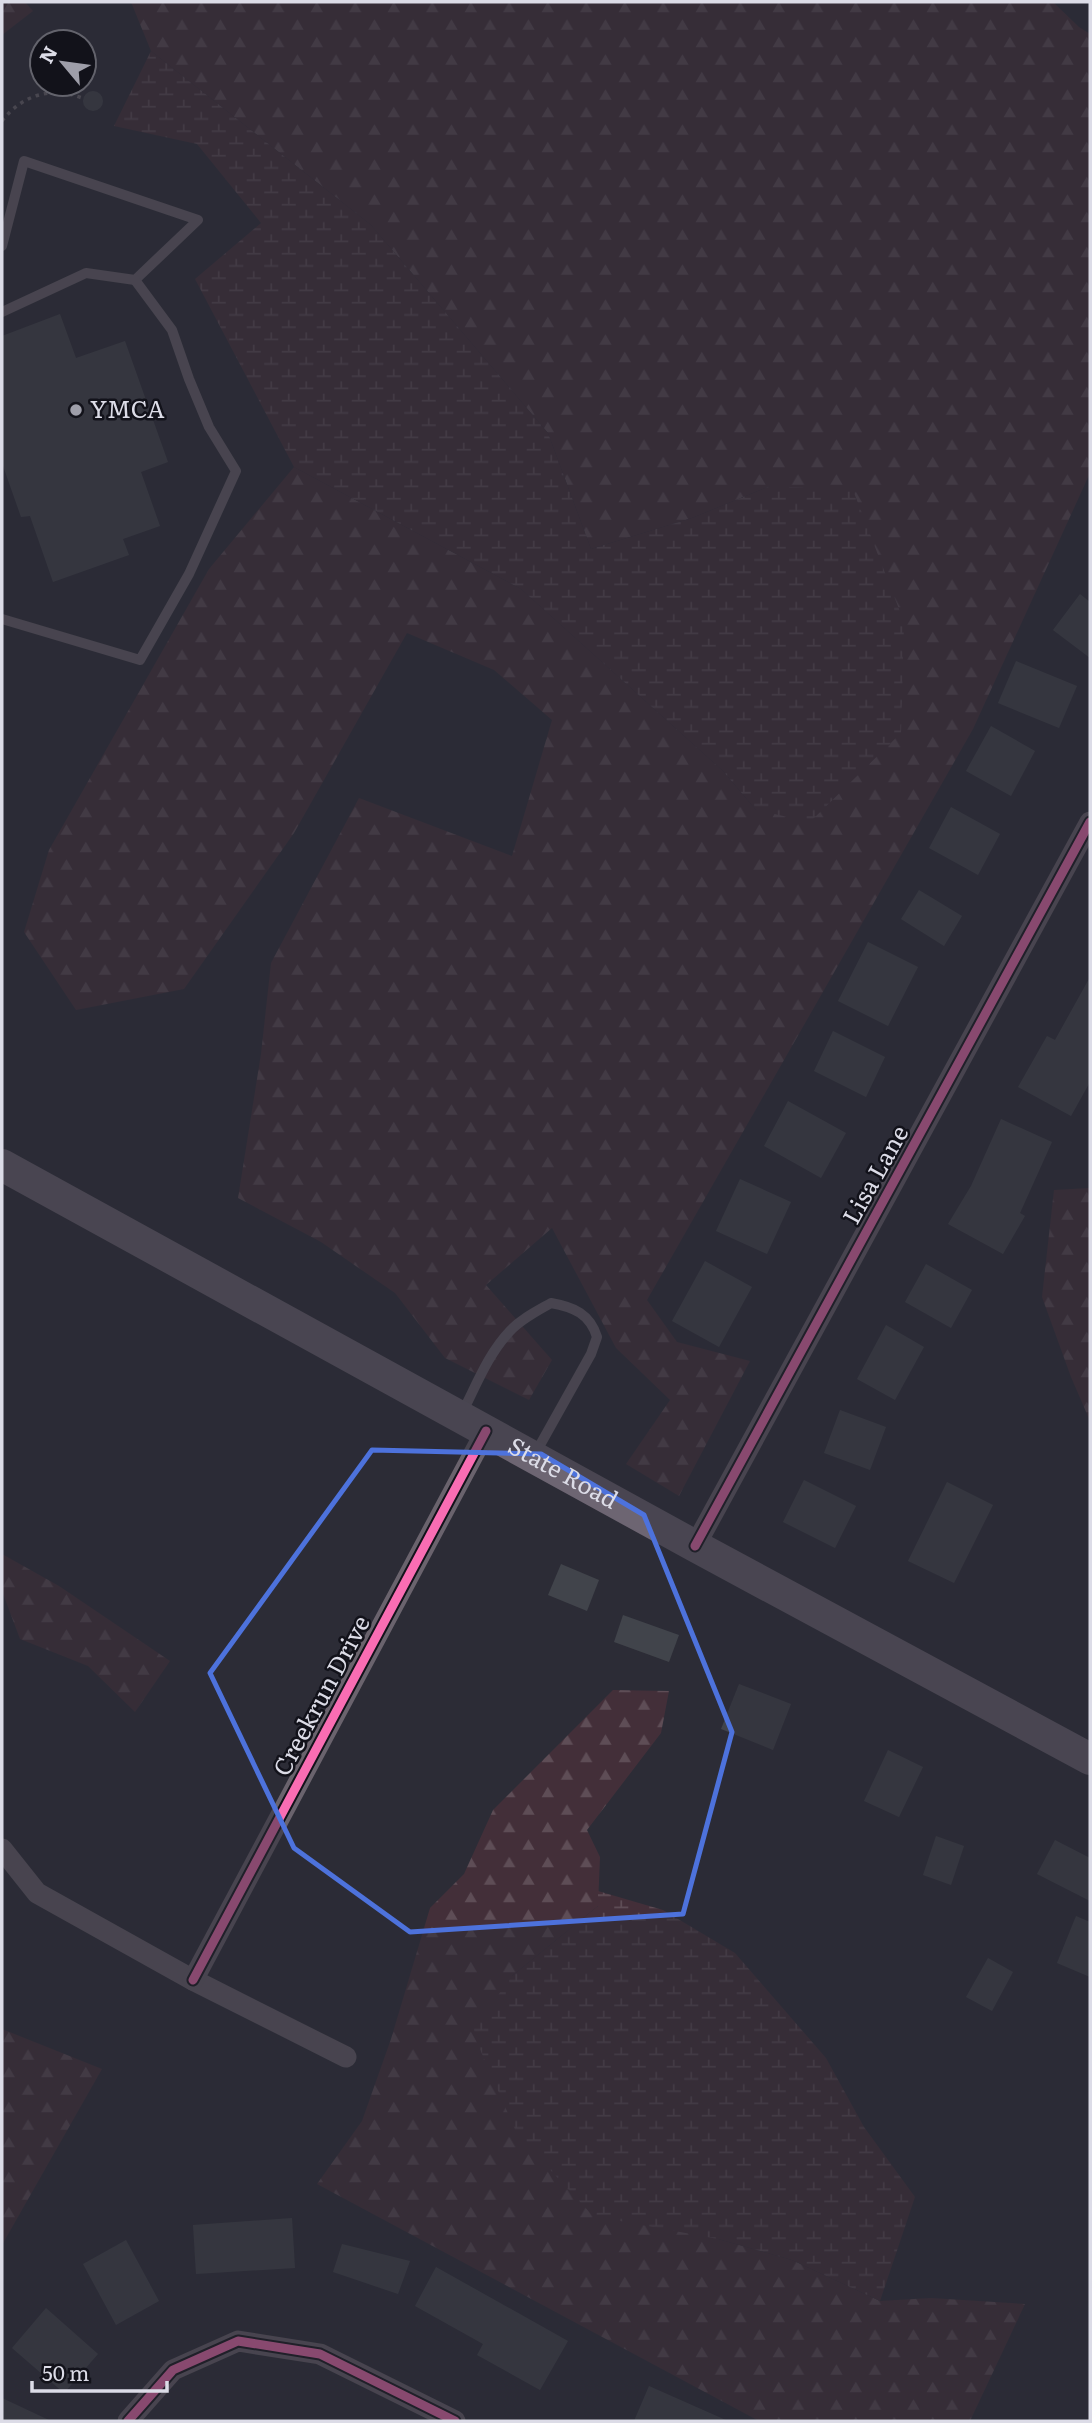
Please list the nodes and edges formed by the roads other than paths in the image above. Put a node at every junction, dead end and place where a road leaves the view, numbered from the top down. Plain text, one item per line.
1 (2, 246) edge
2 (135, 280) junction
3 (2, 312) edge
4 (2, 620) edge
5 (1090, 822) edge
6 (2, 1165) edge
7 (473, 1423) junction
8 (534, 1456) junction
9 (695, 1546) junction
10 (1090, 1759) edge
11 (2, 1849) edge
12 (193, 1980) junction
13 (346, 2057) dead end
14 (128, 2421) edge
15 (455, 2421) edge

1 - 2 lane
2 - 3 lane
2 - 4 lane
5 - 9 street, Lisa Lane
6 - 7 main road, State Road
7 - 8 main road, State Road
7 - 8 lane
7 - 12 street, Creekrun Drive
8 - 9 main road, State Road
9 - 10 main road, State Road
11 - 12 street
12 - 13 street
14 - 15 street

